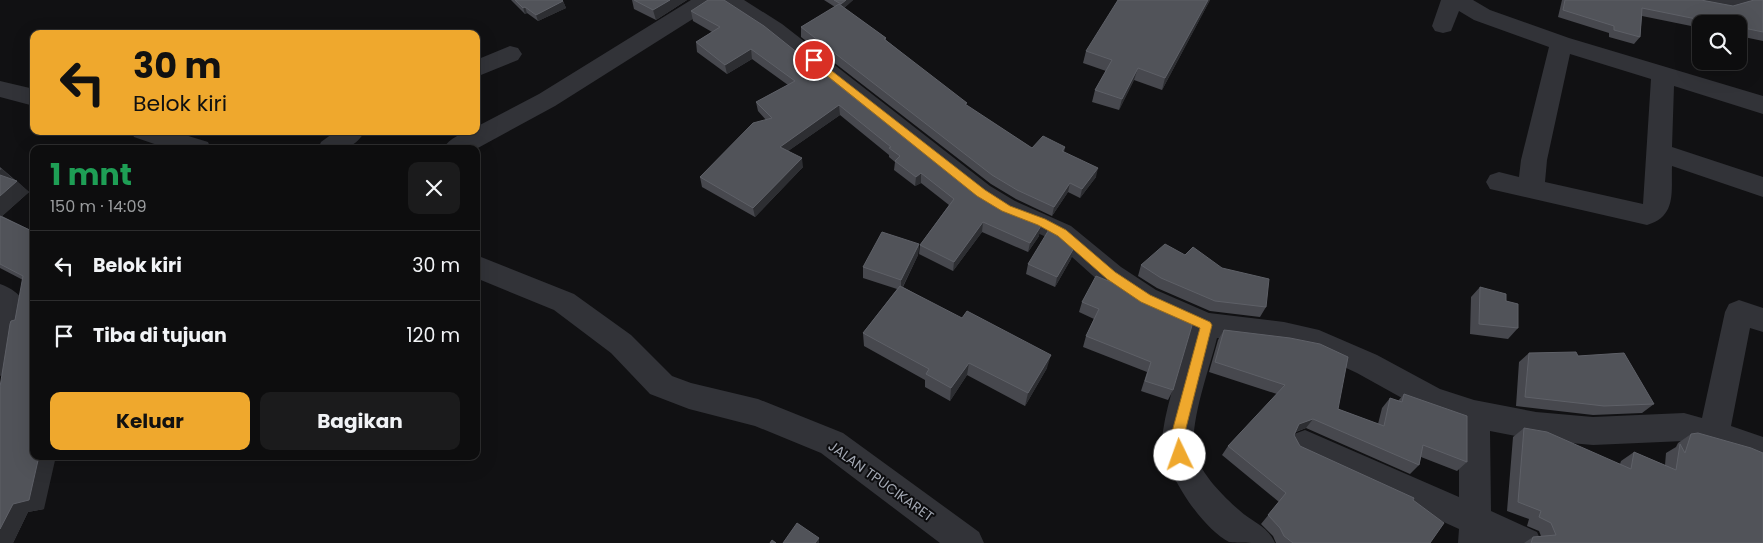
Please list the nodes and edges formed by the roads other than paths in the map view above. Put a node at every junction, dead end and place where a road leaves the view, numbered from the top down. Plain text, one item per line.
1 (707, 0) edge
2 (728, 0) edge
3 (1452, 0) edge
4 (1457, 0) edge
5 (1703, 0) edge
6 (1740, 0) edge
7 (1444, 26) dead end
8 (1560, 43) junction
9 (510, 54) dead end
10 (480, 67) edge
11 (1663, 74) junction
12 (0, 90) edge
13 (30, 97) edge
14 (1763, 106) edge
15 (156, 135) edge
16 (348, 135) edge
17 (187, 145) edge
18 (335, 145) edge
19 (463, 145) edge
20 (1661, 153) junction
21 (1499, 182) dead end
22 (1763, 186) edge
23 (1531, 189) junction
24 (480, 268) edge
25 (0, 296) edge
26 (1763, 320) edge
27 (1206, 325) junction
28 (0, 363) edge
29 (1474, 414) junction
30 (1714, 434) junction
31 (1306, 444) dead end
32 (1763, 453) edge
33 (1475, 531) edge
34 (967, 543) edge
35 (1258, 543) edge
36 (1525, 543) edge

1 - 19 street
2 - 27 street
3 - 7 street
4 - 8 street
5 - 6 street
8 - 11 street
8 - 23 street
9 - 10 street
11 - 14 street
11 - 20 street
12 - 13 street
15 - 17 street
16 - 18 street
20 - 22 street
20 - 23 street
21 - 23 street
24 - 34 street, JALAN TPUCIKARET
25 - 28 street
26 - 30 street
27 - 29 street
27 - 35 street
29 - 30 street
29 - 33 street
30 - 32 street
31 - 33 street
33 - 36 street

